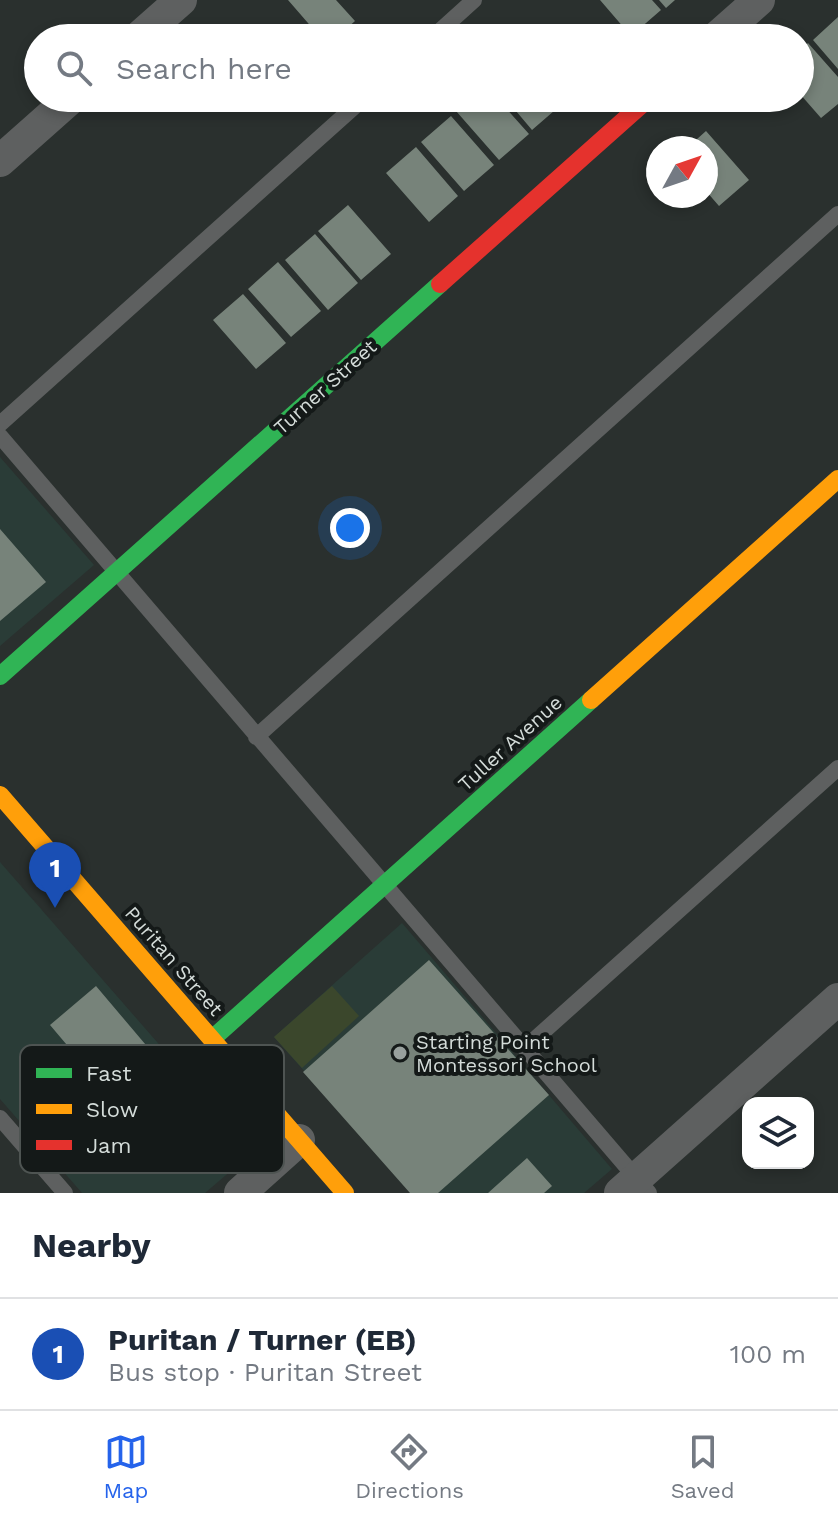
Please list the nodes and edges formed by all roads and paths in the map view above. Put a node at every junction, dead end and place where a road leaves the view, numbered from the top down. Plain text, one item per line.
1 (181, 0) edge
2 (474, 0) edge
3 (759, 0) edge
4 (154, 24) edge
5 (447, 24) edge
6 (732, 24) edge
7 (55, 112) edge
8 (348, 112) edge
9 (633, 112) edge
10 (0, 161) edge
11 (838, 214) edge
12 (0, 424) edge
13 (0, 436) edge
14 (838, 479) edge
15 (117, 572) junction
16 (0, 676) edge
17 (256, 737) junction
18 (838, 768) edge
19 (0, 795) edge
20 (385, 885) junction
21 (838, 999) edge
22 (212, 1039) junction
23 (217, 1045) edge
24 (525, 1048) junction
25 (0, 1118) edge
26 (284, 1123) edge
27 (299, 1140) junction
28 (20, 1141) edge
29 (284, 1153) edge
30 (48, 1173) edge
31 (262, 1173) edge
32 (636, 1188) edge
33 (65, 1193) edge
34 (240, 1193) edge
35 (345, 1193) edge

1 - 4 street
2 - 5 lane
3 - 6 street
7 - 10 street
8 - 12 lane
9 - 15 street, Turner Street
11 - 17 lane
13 - 15 lane
14 - 20 street, Tuller Avenue
15 - 16 street, Turner Street
15 - 17 lane
17 - 20 lane
18 - 24 lane
19 - 22 street, Puritan Street
20 - 22 street, Tuller Avenue
20 - 24 lane
21 - 32 street
22 - 23 street, Puritan Street
24 - 32 lane
25 - 28 lane
26 - 27 street, Puritan Street
27 - 29 street
27 - 35 street, Puritan Street
30 - 33 lane
31 - 34 street

